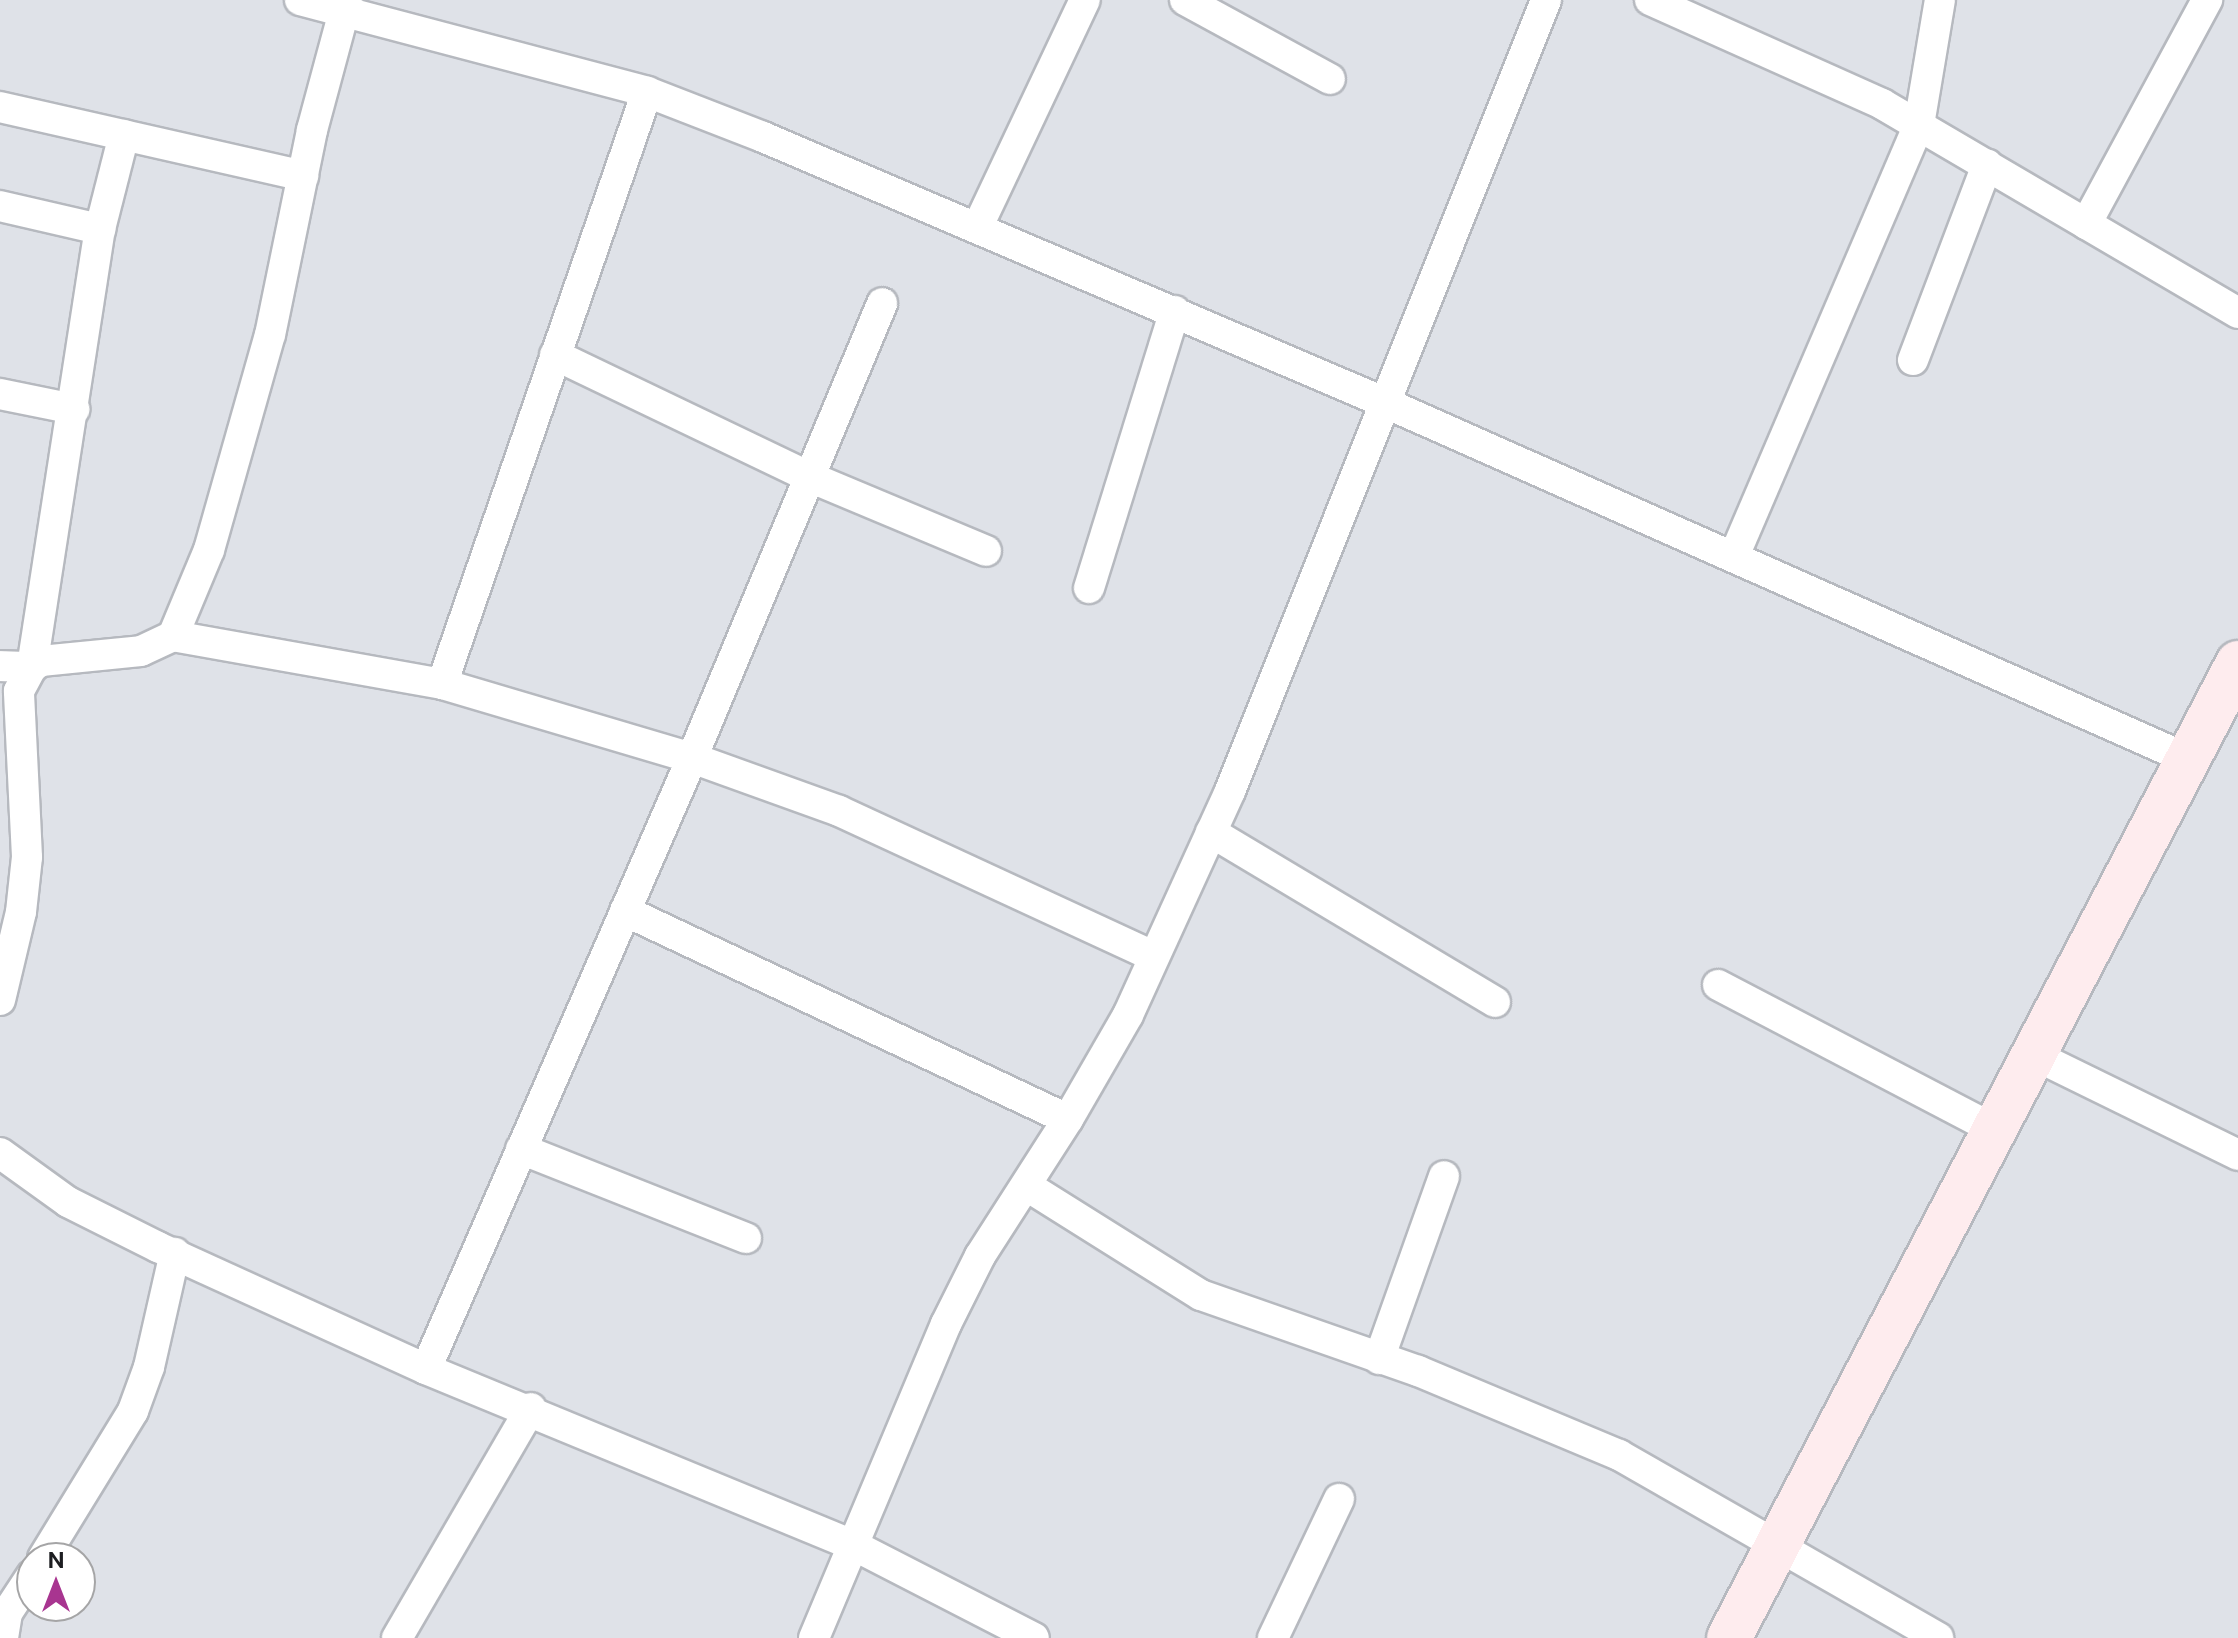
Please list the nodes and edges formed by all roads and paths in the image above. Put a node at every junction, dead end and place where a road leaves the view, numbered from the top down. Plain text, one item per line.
1 (300, 0) edge
2 (1085, 0) edge
3 (1185, 0) edge
4 (1546, 0) edge
5 (1650, 0) edge
6 (1940, 0) edge
7 (2207, 0) edge
8 (346, 5) edge
9 (1330, 79) dead end
10 (647, 92) junction
11 (0, 107) edge
12 (1919, 125) junction
13 (124, 135) junction
14 (1987, 165) junction
15 (303, 176) junction
16 (0, 206) edge
17 (2086, 224) junction
18 (978, 226) junction
19 (100, 229) junction
20 (882, 303) dead end
21 (1175, 311) junction
22 (2238, 313) edge
23 (555, 355) junction
24 (1913, 360) dead end
25 (0, 394) edge
26 (1388, 404) junction
27 (74, 409) junction
28 (807, 476) junction
29 (986, 551) dead end
30 (1734, 556) junction
31 (1089, 588) dead end
32 (173, 636) junction
33 (2238, 663) edge
34 (0, 666) edge
35 (32, 667) junction
36 (442, 684) junction
37 (692, 758) junction
38 (2188, 759) junction
39 (1211, 832) junction
40 (625, 911) junction
41 (1153, 956) junction
42 (1718, 985) dead end
43 (0, 1000) edge
44 (1495, 1002) dead end
45 (2036, 1056) junction
46 (1068, 1119) junction
47 (1991, 1128) junction
48 (521, 1149) junction
49 (0, 1153) edge
50 (2238, 1155) edge
51 (1444, 1176) dead end
52 (1027, 1186) junction
53 (746, 1238) dead end
54 (175, 1253) junction
55 (1379, 1359) junction
56 (426, 1369) junction
57 (531, 1408) junction
58 (1339, 1499) dead end
59 (53, 1542) edge
60 (855, 1546) junction
61 (1778, 1546) junction
62 (16, 1599) edge
63 (3, 1638) edge
64 (397, 1638) edge
65 (814, 1638) edge
66 (1034, 1638) edge
67 (1273, 1638) edge
68 (1729, 1638) edge
69 (1938, 1638) edge

1 - 8 street
2 - 18 street
3 - 9 street
4 - 26 street
5 - 12 street
6 - 12 street
7 - 17 street
8 - 10 street
8 - 15 street
10 - 18 street
10 - 23 street
11 - 13 street
12 - 14 street
12 - 30 street
13 - 15 street
13 - 19 street
14 - 17 street
14 - 24 street
15 - 32 street
16 - 19 street
17 - 22 street
18 - 21 street
19 - 27 street
20 - 28 street
21 - 26 street
21 - 31 street
23 - 28 street
23 - 36 street
25 - 27 street
26 - 30 street
26 - 39 street
27 - 35 street
28 - 29 street
28 - 37 street
30 - 38 street
32 - 35 street
32 - 36 street
33 - 38 street
34 - 35 street
35 - 43 street
36 - 37 street
37 - 40 street
37 - 41 street
38 - 45 street
39 - 41 street
39 - 44 street
40 - 46 street
40 - 48 street
41 - 46 street
42 - 47 street
45 - 47 street
45 - 50 street
46 - 52 street
47 - 61 street
48 - 53 street
48 - 56 street
49 - 54 street
51 - 55 street
52 - 55 street
52 - 60 street
54 - 56 street
54 - 59 street
55 - 61 street
56 - 57 street
57 - 60 street
57 - 64 street
58 - 67 street
60 - 65 street
60 - 66 street
61 - 68 street
61 - 69 street
62 - 63 street

